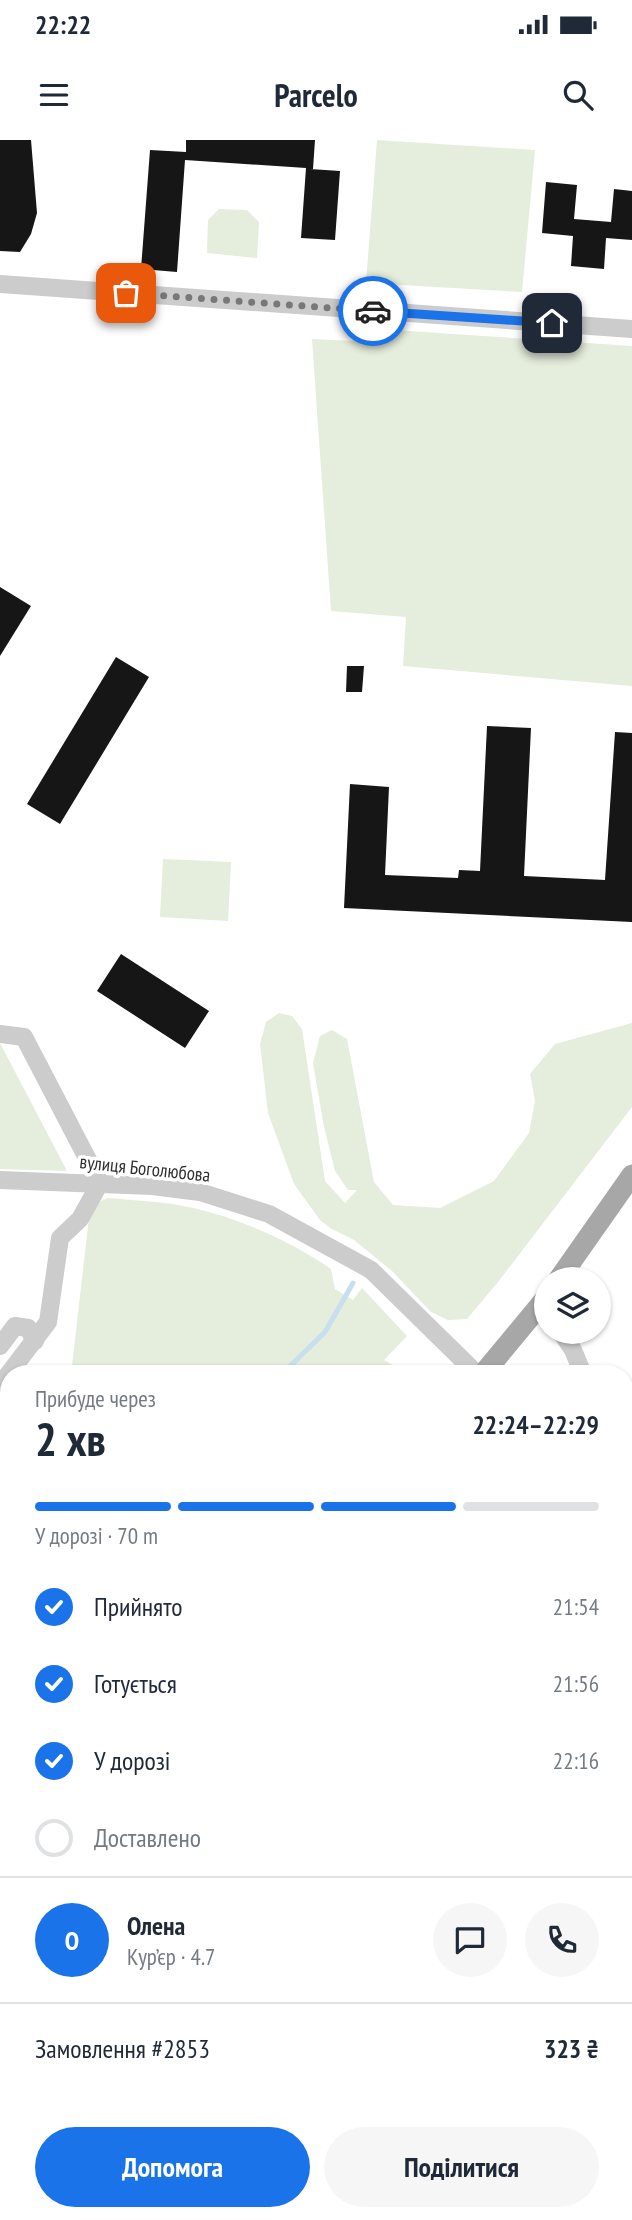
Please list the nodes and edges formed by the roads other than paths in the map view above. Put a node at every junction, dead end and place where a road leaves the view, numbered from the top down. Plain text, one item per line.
1 (0, 284) edge
2 (632, 329) edge
3 (0, 1034) edge
4 (632, 1175) edge
5 (0, 1180) edge
6 (100, 1183) junction
7 (567, 1267) edge
8 (534, 1317) edge
9 (35, 1341) junction
10 (569, 1344) edge
11 (0, 1346) edge
12 (16, 1365) edge
13 (468, 1365) edge
14 (491, 1365) edge
15 (579, 1365) edge

1 - 2 street
3 - 6 street
4 - 7 main road
5 - 6 street, вулиця Боголюбова
6 - 9 street
6 - 13 street, вулиця Боголюбова
8 - 14 main road
9 - 11 street
9 - 12 street
10 - 15 street

